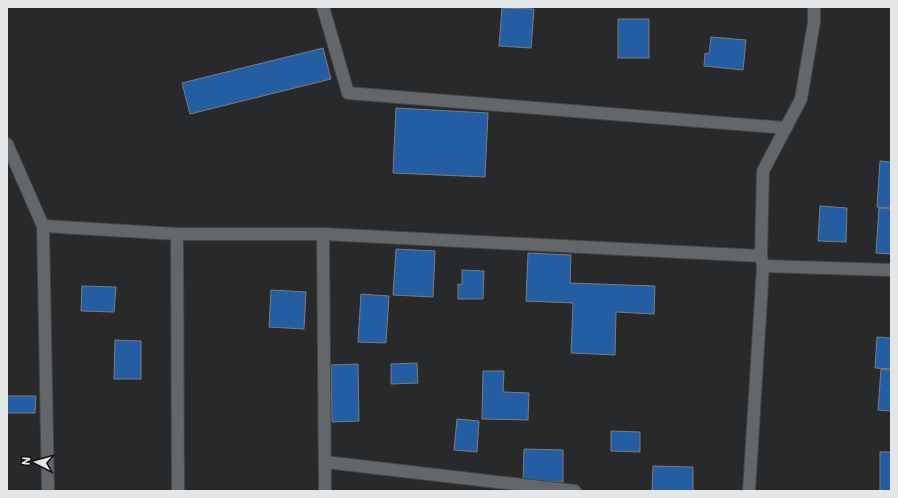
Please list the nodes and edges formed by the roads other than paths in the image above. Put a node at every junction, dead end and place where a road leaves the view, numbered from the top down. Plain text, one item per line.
1 (323, 7) edge
2 (814, 7) edge
3 (786, 128) junction
4 (7, 144) edge
5 (43, 226) junction
6 (177, 234) junction
7 (323, 234) junction
8 (762, 261) junction
9 (891, 270) edge
10 (325, 462) junction
11 (48, 491) edge
12 (178, 491) edge
13 (325, 491) edge
14 (576, 491) edge
15 (749, 491) edge

1 - 3 street
2 - 3 street
3 - 8 street
4 - 5 street
5 - 6 street
5 - 11 street
6 - 7 street
6 - 12 street
7 - 8 street
7 - 10 street
8 - 9 street
8 - 15 street
10 - 13 street
10 - 14 street

